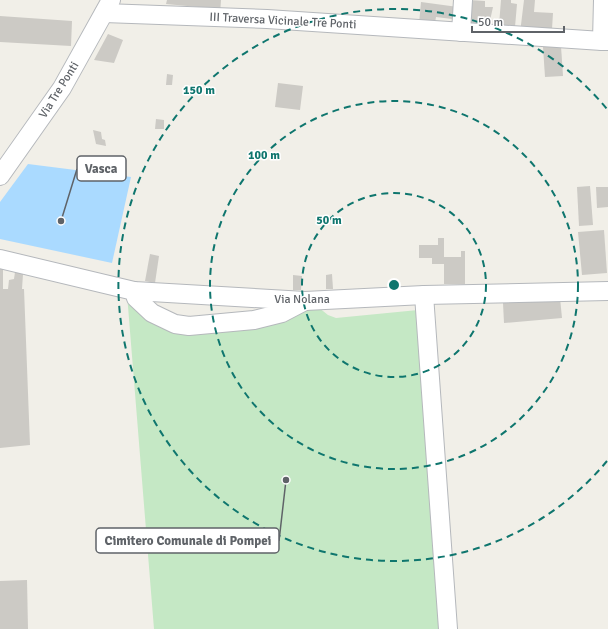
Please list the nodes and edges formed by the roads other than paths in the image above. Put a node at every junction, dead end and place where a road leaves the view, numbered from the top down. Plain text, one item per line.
1 (463, 0) edge
2 (603, 0) edge
3 (108, 6) edge
4 (461, 32) junction
5 (605, 41) edge
6 (0, 176) edge
7 (0, 259) edge
8 (134, 291) junction
9 (608, 291) edge
10 (424, 295) junction
11 (305, 300) junction
12 (448, 629) edge

1 - 4 street
2 - 5 street, III Traversa Vicinale Tre Ponti
3 - 4 street, III Traversa Vicinale Tre Ponti
3 - 6 street, Via Tre Ponti
4 - 5 street, III Traversa Vicinale Tre Ponti
7 - 8 street, Via Nolana
8 - 11 street, Via Nolana
8 - 11 street
9 - 10 street, Via Nolana
10 - 11 street, Via Nolana
10 - 12 street

